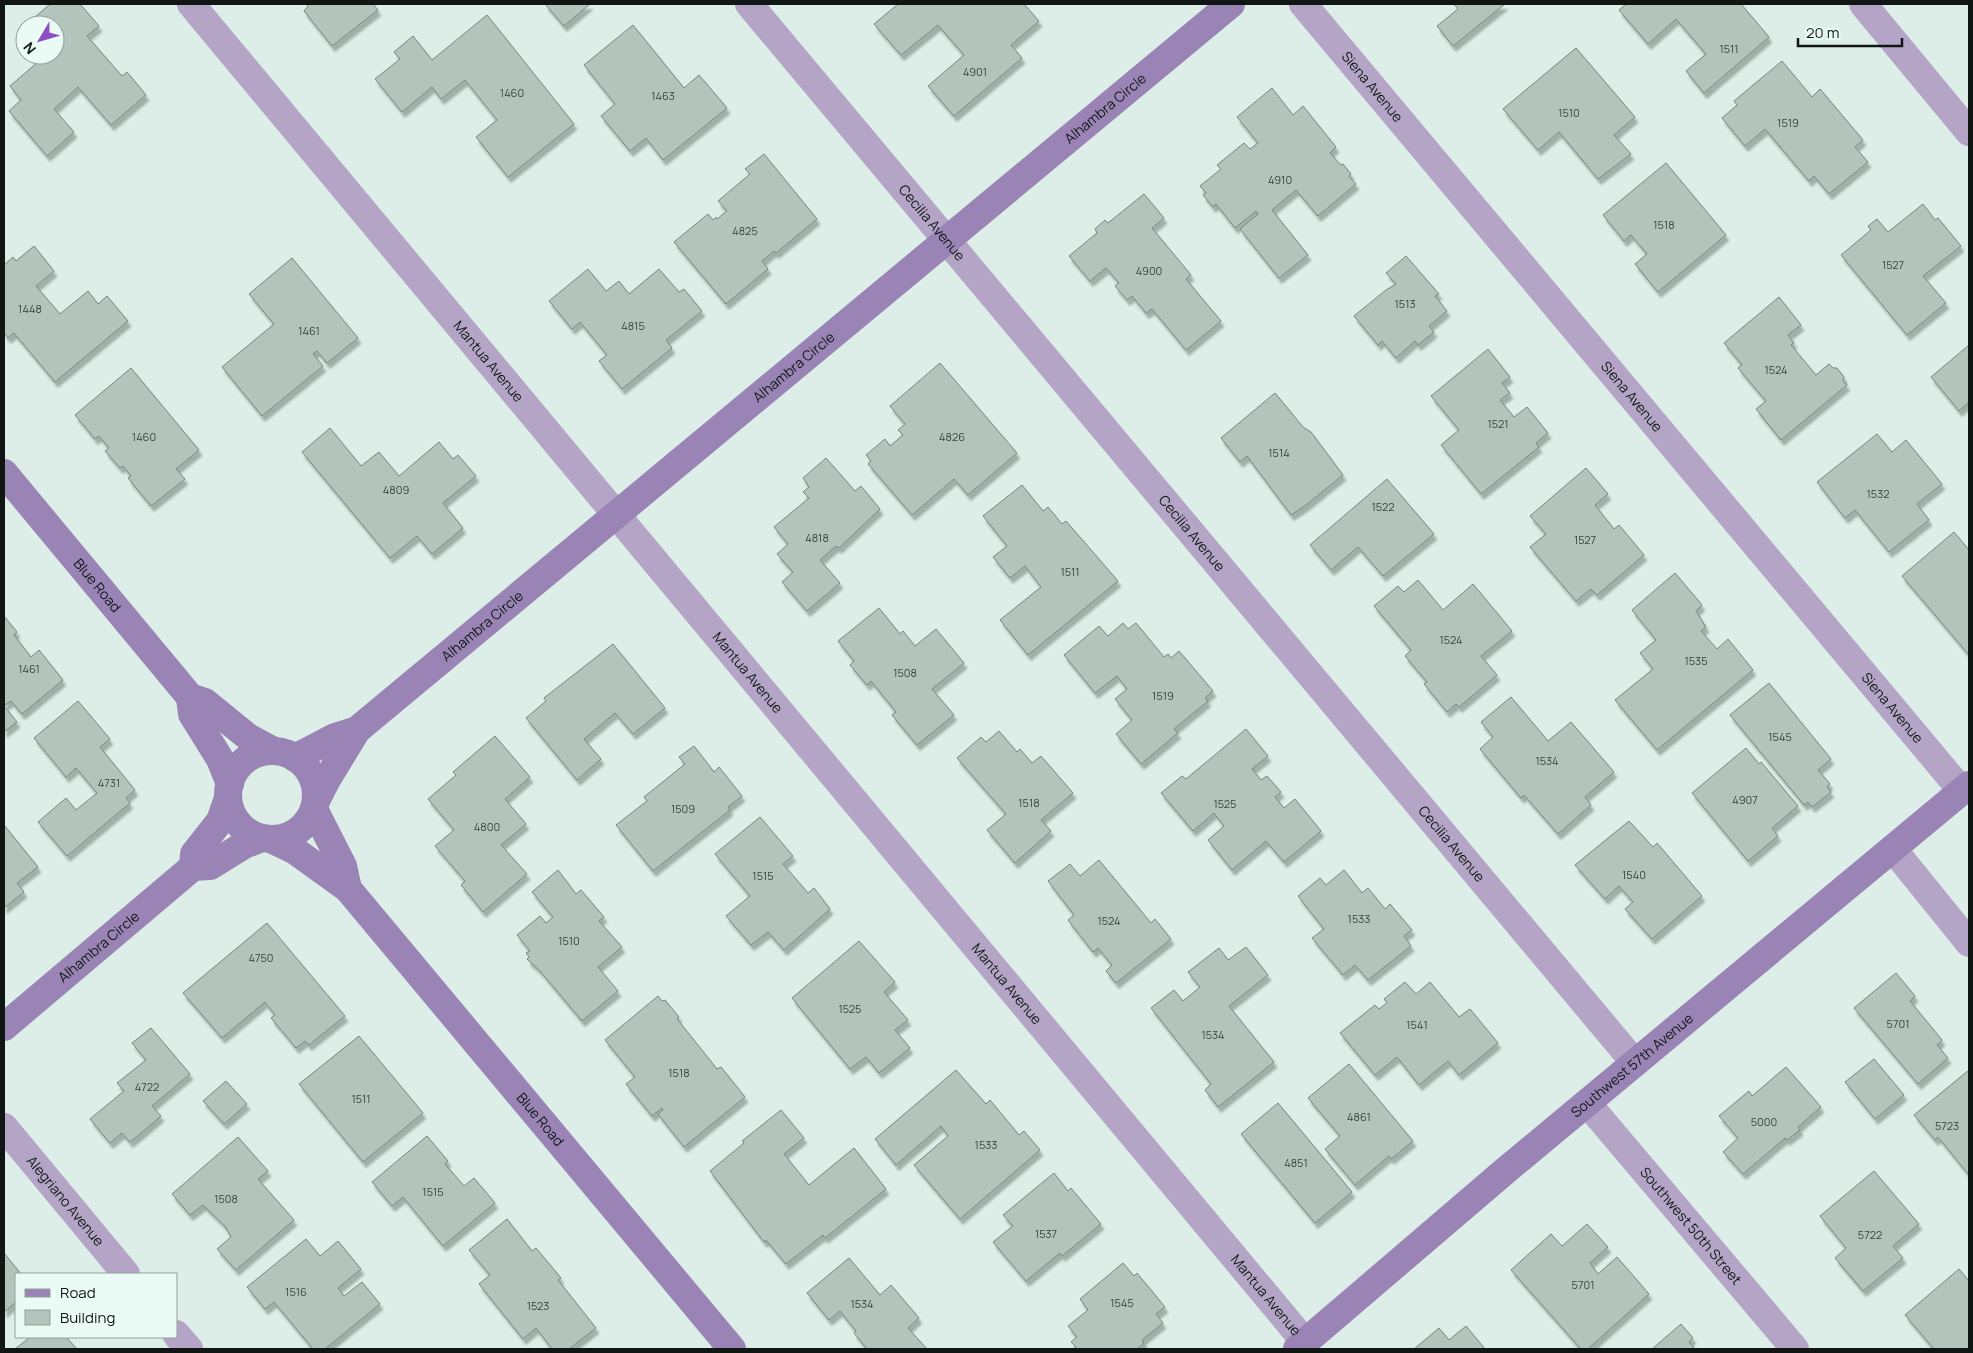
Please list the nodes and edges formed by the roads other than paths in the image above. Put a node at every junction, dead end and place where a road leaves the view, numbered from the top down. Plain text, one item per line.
1 (190, 4) edge
2 (749, 4) edge
3 (1231, 4) edge
4 (1303, 4) edge
5 (1863, 4) edge
6 (1969, 132) edge
7 (946, 240) junction
8 (4, 473) edge
9 (617, 515) junction
10 (190, 697) junction
11 (357, 730) junction
12 (285, 755) junction
13 (1966, 788) edge
14 (229, 791) junction
15 (315, 805) junction
16 (268, 839) junction
17 (1892, 849) junction
18 (193, 867) junction
19 (348, 889) junction
20 (1969, 943) edge
21 (4, 1027) edge
22 (1635, 1063) junction
23 (1587, 1103) junction
24 (4, 1128) edge
25 (125, 1273) edge
26 (178, 1336) edge
27 (1301, 1345) edge
28 (189, 1349) edge
29 (732, 1349) edge
30 (1794, 1349) edge

1 - 9 street, Mantua Avenue
2 - 7 street, Cecilia Avenue
3 - 7 street, Alhambra Circle
4 - 13 street, Siena Avenue
5 - 6 street
7 - 9 street, Alhambra Circle
7 - 22 street, Cecilia Avenue
8 - 10 street, Blue Road
9 - 11 street, Alhambra Circle
9 - 27 street, Mantua Avenue
10 - 12 street, Blue Road
10 - 14 street, Blue Road
11 - 12 street, Alhambra Circle
11 - 15 street, Alhambra Circle
12 - 14 street, Alhambra Circle
12 - 15 street
13 - 17 street, Southwest 57th Avenue
14 - 16 street
14 - 18 street, Alhambra Circle
15 - 16 street, Alhambra Circle
15 - 19 street, Blue Road
16 - 18 street, Alhambra Circle
16 - 19 street, Blue Road
17 - 20 street
17 - 22 street, Southwest 57th Avenue
18 - 21 street, Alhambra Circle
19 - 29 street, Blue Road
22 - 23 street, Southwest 57th Avenue
23 - 27 street, Southwest 57th Avenue
23 - 30 street, Southwest 50th Street
24 - 25 street, Alegriano Avenue
26 - 28 street

